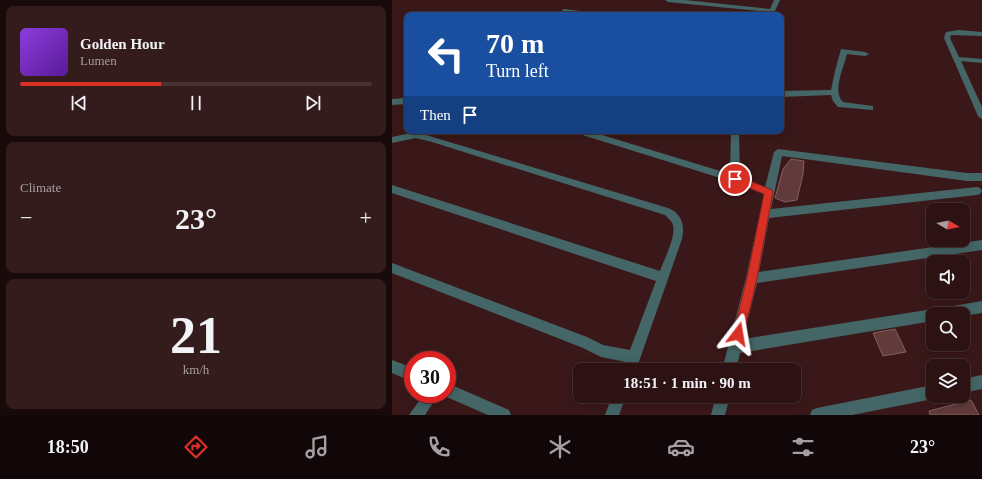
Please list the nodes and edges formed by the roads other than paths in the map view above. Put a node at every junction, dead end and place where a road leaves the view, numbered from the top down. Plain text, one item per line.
1 (668, 0) edge
2 (777, 0) edge
3 (564, 11) dead end
4 (572, 12) edge
5 (763, 12) edge
6 (771, 12) edge
7 (982, 34) edge
8 (865, 54) dead end
9 (957, 61) junction
10 (982, 61) edge
11 (836, 92) junction
12 (784, 94) edge
13 (404, 101) edge
14 (392, 102) edge
15 (870, 108) dead end
16 (982, 116) edge
17 (589, 134) edge
18 (735, 134) edge
19 (392, 140) edge
20 (967, 177) junction
21 (982, 177) edge
22 (735, 179) junction
23 (392, 188) edge
24 (769, 192) junction
25 (980, 194) edge
26 (765, 214) junction
27 (982, 245) edge
28 (392, 268) edge
29 (663, 278) junction
30 (752, 278) junction
31 (982, 308) edge
32 (970, 310) edge
33 (926, 316) edge
34 (735, 347) junction
35 (634, 357) junction
36 (632, 363) edge
37 (731, 363) edge
38 (392, 366) edge
39 (404, 371) edge
40 (982, 382) edge
41 (970, 385) edge
42 (926, 393) edge
43 (456, 394) edge
44 (425, 403) edge
45 (616, 403) edge
46 (721, 403) edge
47 (416, 415) edge
48 (504, 415) edge
49 (612, 415) edge
50 (718, 415) edge
51 (817, 415) edge

1 - 5 street
2 - 6 street
3 - 4 street
7 - 9 street
8 - 11 street
9 - 10 street
9 - 16 street
11 - 12 street
11 - 15 street
13 - 14 street
17 - 22 street
18 - 22 street
19 - 29 street
20 - 21 street
20 - 24 street
20 - 25 street
22 - 24 street
23 - 29 street
24 - 26 street
25 - 26 street
26 - 30 street
27 - 30 street
28 - 35 street
29 - 35 street
30 - 34 street
31 - 32 street
33 - 34 street
34 - 37 street
35 - 36 street
38 - 39 street
40 - 41 street
42 - 51 street
43 - 48 street
44 - 47 street
45 - 49 street
46 - 50 street

